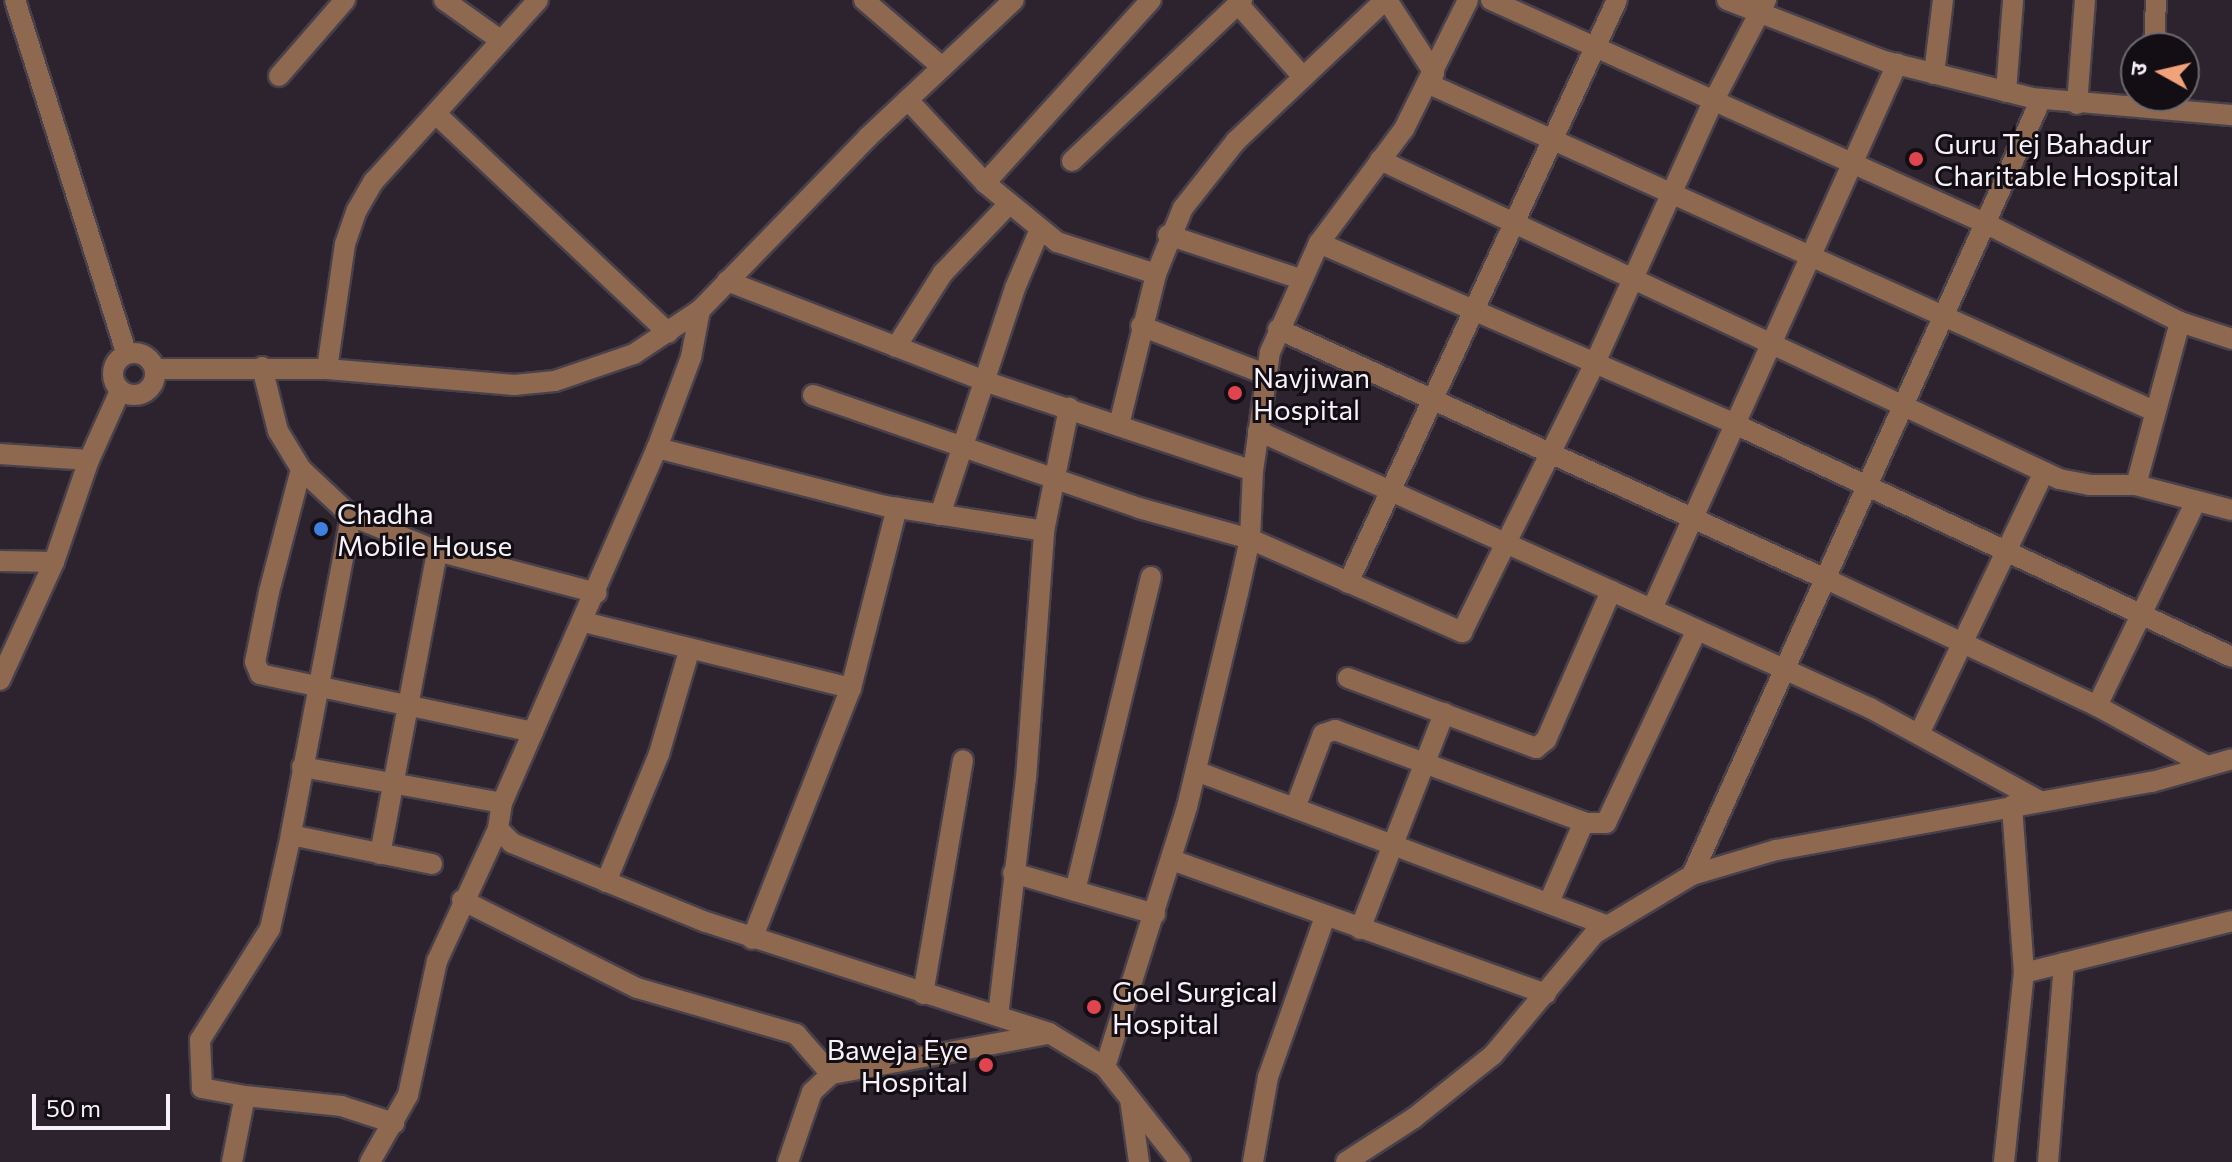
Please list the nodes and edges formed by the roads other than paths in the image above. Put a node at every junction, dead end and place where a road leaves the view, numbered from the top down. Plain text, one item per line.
1 (15, 0) edge
2 (345, 0) edge
3 (444, 0) edge
4 (538, 0) edge
5 (864, 0) edge
6 (1014, 0) edge
7 (1151, 0) edge
8 (1386, 0) edge
9 (1468, 0) edge
10 (1491, 0) edge
11 (1617, 0) edge
12 (1727, 0) edge
13 (1943, 0) edge
14 (2013, 0) edge
15 (2085, 0) edge
16 (2156, 0) edge
17 (1240, 2) edge
18 (1763, 7) edge
19 (2155, 32) edge
20 (500, 40) junction
21 (1596, 49) junction
22 (1897, 64) junction
23 (942, 67) junction
24 (1934, 74) junction
25 (279, 76) dead end
26 (1303, 77) junction
27 (1431, 78) junction
28 (2006, 92) junction
29 (2041, 99) junction
30 (908, 100) junction
31 (1713, 102) junction
32 (2120, 103) edge
33 (2077, 104) junction
34 (2200, 110) edge
35 (436, 114) junction
36 (2232, 115) edge
37 (1552, 138) junction
38 (1380, 160) junction
39 (1072, 161) dead end
40 (1853, 162) junction
41 (985, 183) junction
42 (1671, 195) junction
43 (1009, 204) junction
44 (1985, 223) junction
45 (1517, 225) junction
46 (1040, 229) junction
47 (1168, 235) junction
48 (1319, 243) junction
49 (1811, 256) junction
50 (1156, 274) junction
51 (1631, 277) junction
52 (1300, 279) junction
53 (727, 281) junction
54 (1471, 308) junction
55 (700, 310) junction
56 (1942, 317) junction
57 (2180, 322) junction
58 (1141, 326) junction
59 (1278, 329) junction
60 (668, 333) junction
61 (2232, 339) edge
62 (1772, 342) junction
63 (896, 347) junction
64 (126, 353) junction
65 (1594, 365) junction
66 (262, 367) junction
67 (155, 369) junction
68 (327, 369) junction
69 (1265, 374) junction
70 (987, 382) junction
71 (120, 391) junction
72 (813, 395) dead end
73 (1432, 399) junction
74 (1903, 403) junction
75 (1069, 408) junction
76 (2154, 411) junction
77 (1735, 424) junction
78 (1119, 425) junction
79 (1258, 431) junction
80 (964, 446) junction
81 (657, 448) junction
82 (0, 454) edge
83 (1549, 454) junction
84 (89, 460) junction
85 (301, 469) junction
86 (1253, 471) junction
87 (2044, 472) junction
88 (1053, 476) junction
89 (1866, 484) junction
90 (2136, 485) junction
91 (1390, 491) junction
92 (2195, 503) junction
93 (897, 508) junction
94 (2232, 510) edge
95 (940, 515) junction
96 (351, 516) junction
97 (1693, 518) junction
98 (1044, 531) junction
99 (1250, 539) junction
100 (1508, 544) junction
101 (2006, 550) junction
102 (437, 551) junction
103 (0, 561) edge
104 (54, 562) junction
105 (1151, 577) dead end
106 (1824, 578) junction
107 (1348, 583) junction
108 (1611, 591) junction
109 (597, 593) junction
110 (1652, 609) junction
111 (2142, 614) junction
112 (584, 622) junction
113 (1697, 630) junction
114 (1962, 642) junction
115 (690, 648) junction
116 (2232, 657) edge
117 (1783, 669) junction
118 (1348, 678) dead end
119 (0, 680) edge
120 (318, 686) junction
121 (851, 688) junction
122 (405, 706) junction
123 (2097, 706) junction
124 (1444, 713) junction
125 (533, 732) junction
126 (1920, 732) junction
127 (2232, 759) edge
128 (963, 760) dead end
129 (1426, 761) junction
130 (2207, 766) junction
131 (302, 767) junction
132 (1196, 771) junction
133 (391, 782) junction
134 (2038, 800) junction
135 (502, 803) junction
136 (2012, 805) junction
137 (1295, 808) junction
138 (1584, 822) junction
139 (498, 829) junction
140 (291, 835) junction
141 (1392, 844) junction
142 (380, 854) junction
143 (1172, 860) junction
144 (432, 864) dead end
145 (1013, 873) junction
146 (1692, 875) junction
147 (606, 882) junction
148 (1075, 891) junction
149 (462, 900) junction
150 (1549, 902) junction
151 (1155, 914) junction
152 (1325, 917) junction
153 (2232, 921) edge
154 (1606, 925) junction
155 (1360, 929) junction
156 (752, 939) junction
157 (2064, 963) junction
158 (2024, 973) junction
159 (923, 994) junction
160 (1546, 994) junction
161 (998, 1016) junction
162 (1049, 1033) junction
163 (1105, 1067) junction
164 (831, 1074) junction
165 (1130, 1095) junction
166 (245, 1096) junction
167 (394, 1123) junction
168 (232, 1162) edge
169 (370, 1162) edge
170 (788, 1162) edge
171 (1139, 1162) edge
172 (1180, 1162) edge
173 (1253, 1162) edge
174 (1346, 1162) edge
175 (2004, 1162) edge
176 (2048, 1162) edge

1 - 64 street
2 - 25 street
3 - 20 street
4 - 20 street
5 - 23 street
6 - 23 street
7 - 41 street
8 - 26 street
8 - 27 street
9 - 27 street
10 - 21 street
11 - 21 street
12 - 18 street
13 - 24 street
14 - 28 street
15 - 33 street
16 - 19 street
17 - 26 street
17 - 39 street
18 - 22 street
18 - 31 street
20 - 35 street
21 - 31 street
21 - 37 street
22 - 24 street
22 - 40 street
23 - 30 street
24 - 28 street
26 - 47 street
27 - 37 street
27 - 38 street
28 - 29 street
29 - 33 street
29 - 44 street
30 - 41 street
30 - 53 street
31 - 40 street
31 - 42 street
32 - 33 street
34 - 36 street
35 - 60 street
35 - 68 street
37 - 42 street
37 - 45 street
38 - 45 street
38 - 48 street
40 - 44 street
40 - 49 street
41 - 43 street
42 - 49 street
42 - 51 street
43 - 46 street
43 - 63 street
44 - 56 street
44 - 57 street
45 - 51 street
45 - 54 street
46 - 50 street
46 - 70 street
47 - 50 street
47 - 52 street
48 - 52 street
48 - 54 street
49 - 56 street
49 - 62 street
50 - 58 street
51 - 62 street
51 - 65 street
52 - 59 street
53 - 55 street
53 - 63 street
54 - 65 street
54 - 73 street
55 - 60 street
55 - 81 street
56 - 74 street
56 - 76 street
57 - 61 street
57 - 76 street
58 - 69 street
58 - 78 street
59 - 69 street
59 - 73 street
60 - 68 street
62 - 74 street
62 - 77 street
63 - 70 street
64 - 67 street
64 - 71 street
65 - 77 street
65 - 83 street
66 - 67 street
66 - 68 street
66 - 85 street
67 - 71 street
69 - 79 street
70 - 75 street
70 - 80 street
71 - 84 street
72 - 80 street
73 - 83 street
73 - 91 street
74 - 87 street
74 - 89 street
75 - 78 street
75 - 88 street
76 - 90 street
77 - 89 street
77 - 97 street
78 - 86 street
79 - 86 street
79 - 91 street
80 - 88 street
80 - 95 street
81 - 93 street
81 - 109 street
82 - 84 street
83 - 97 street
83 - 100 street
84 - 104 street
85 - 96 street
85 - 120 street
86 - 99 street
87 - 90 street
87 - 101 street
88 - 98 street
88 - 99 street
89 - 101 street
89 - 106 street
90 - 92 street
91 - 100 street
91 - 107 street
92 - 94 street
92 - 111 street
93 - 95 street
93 - 121 street
95 - 98 street
96 - 102 street
96 - 120 street
97 - 106 street
97 - 110 street
98 - 145 street
99 - 107 street
99 - 132 street
100 - 107 street
100 - 108 street
101 - 111 street
101 - 114 street
102 - 109 street
102 - 122 street
103 - 104 street
104 - 119 street
105 - 148 street
106 - 114 street
106 - 117 street
108 - 110 street
108 - 124 street
109 - 112 street
110 - 113 street
111 - 116 street
111 - 123 street
112 - 115 street
112 - 125 street
113 - 117 street
113 - 138 street
114 - 123 street
114 - 126 street
115 - 121 street
115 - 147 street
117 - 126 street
117 - 146 street
118 - 124 street
120 - 122 street
120 - 131 street
121 - 156 street
122 - 125 street
122 - 133 street
123 - 130 street
124 - 129 street
125 - 135 street
126 - 134 street
127 - 130 street
128 - 159 street
129 - 137 street
129 - 138 street
129 - 141 street
130 - 134 street
131 - 133 street
131 - 140 street
132 - 137 street
132 - 143 street
133 - 135 street
133 - 142 street
134 - 136 street
135 - 139 street
136 - 146 street
136 - 158 street
137 - 141 street
138 - 150 street
139 - 147 street
139 - 149 street
140 - 142 street
140 - 166 street
141 - 150 street
141 - 155 street
142 - 144 street
143 - 151 street
143 - 152 street
145 - 148 street
145 - 161 street
146 - 154 street
147 - 156 street
148 - 151 street
149 - 164 street
149 - 167 street
150 - 154 street
151 - 163 street
152 - 155 street
152 - 173 street
153 - 157 street
154 - 160 street
155 - 160 street
156 - 159 street
157 - 158 street
157 - 176 street
158 - 175 street
159 - 161 street
160 - 174 street
161 - 162 street
162 - 163 street
162 - 164 street
163 - 165 street
164 - 170 street
165 - 171 street
165 - 172 street
166 - 167 street
166 - 168 street
167 - 169 street

